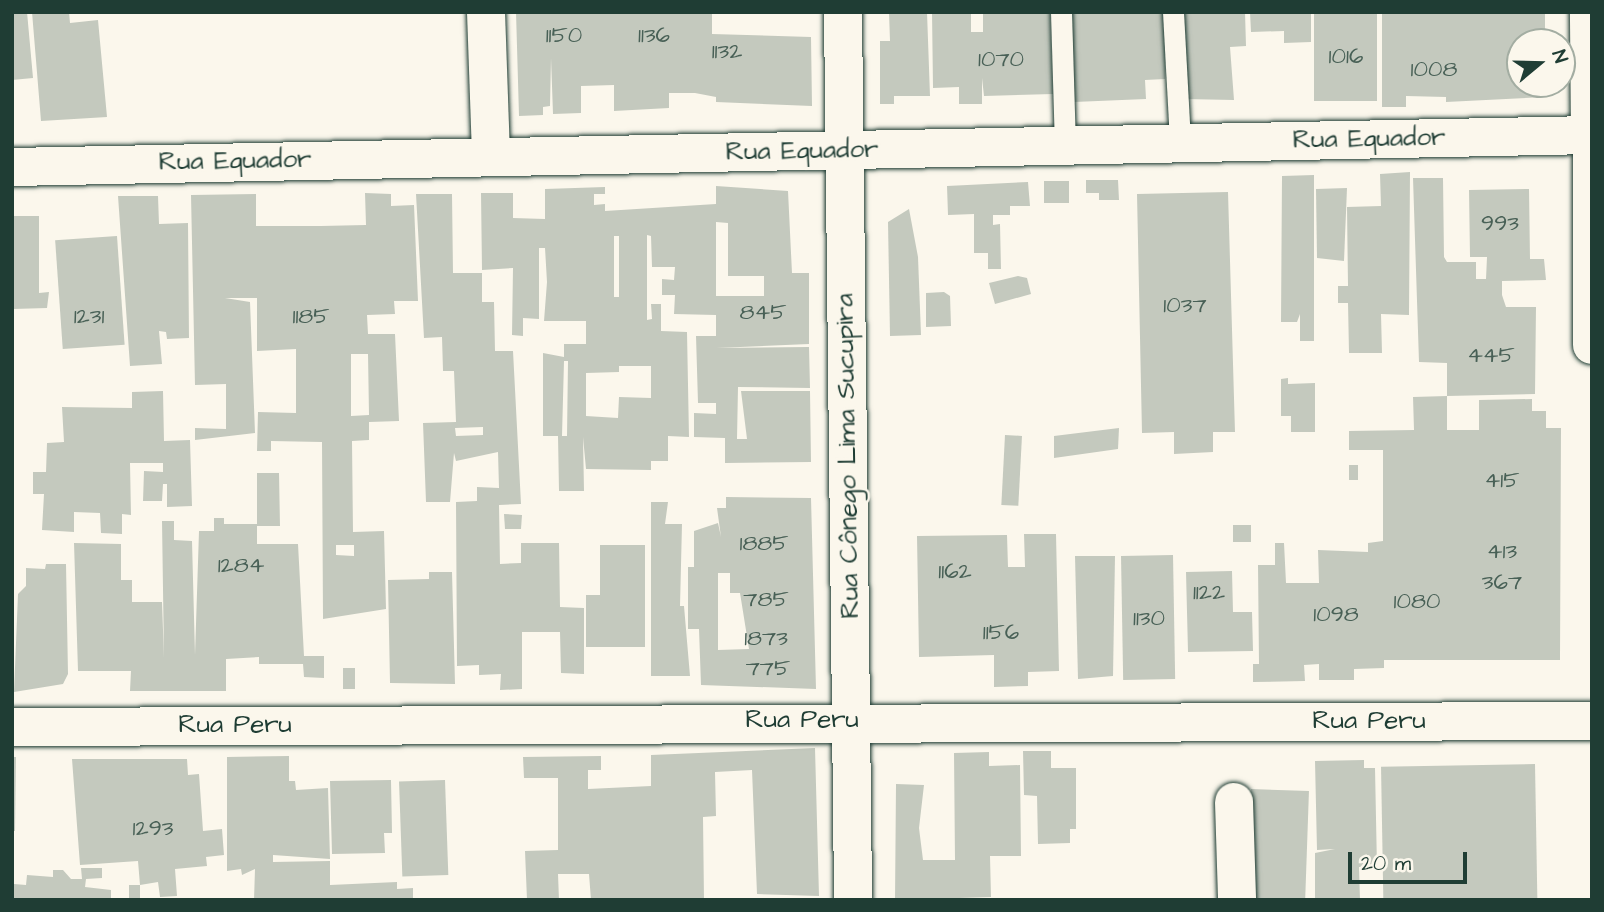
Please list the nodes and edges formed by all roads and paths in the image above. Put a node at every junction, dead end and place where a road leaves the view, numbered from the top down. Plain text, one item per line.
1 (486, 12) edge
2 (844, 12) edge
3 (1060, 12) edge
4 (1173, 12) edge
5 (1589, 12) edge
6 (1591, 135) edge
7 (1180, 143) junction
8 (1065, 146) junction
9 (845, 150) junction
10 (491, 154) junction
11 (12, 167) edge
12 (1592, 345) edge
13 (851, 720) junction
14 (1592, 721) edge
15 (12, 727) edge
16 (1234, 802) dead end
17 (853, 900) edge
18 (1237, 900) edge

1 - 10 street
2 - 9 street, Rua Cônego Lima Sucupira
3 - 8 lane
4 - 7 lane
5 - 6 street
6 - 7 street, Rua Equador
6 - 12 street
7 - 8 street, Rua Equador
8 - 9 street, Rua Equador
9 - 10 street, Rua Equador
9 - 13 street, Rua Cônego Lima Sucupira
10 - 11 street, Rua Equador
13 - 14 street, Rua Peru
13 - 15 street, Rua Peru
13 - 17 street, Rua Cônego Lima Sucupira
16 - 18 street

